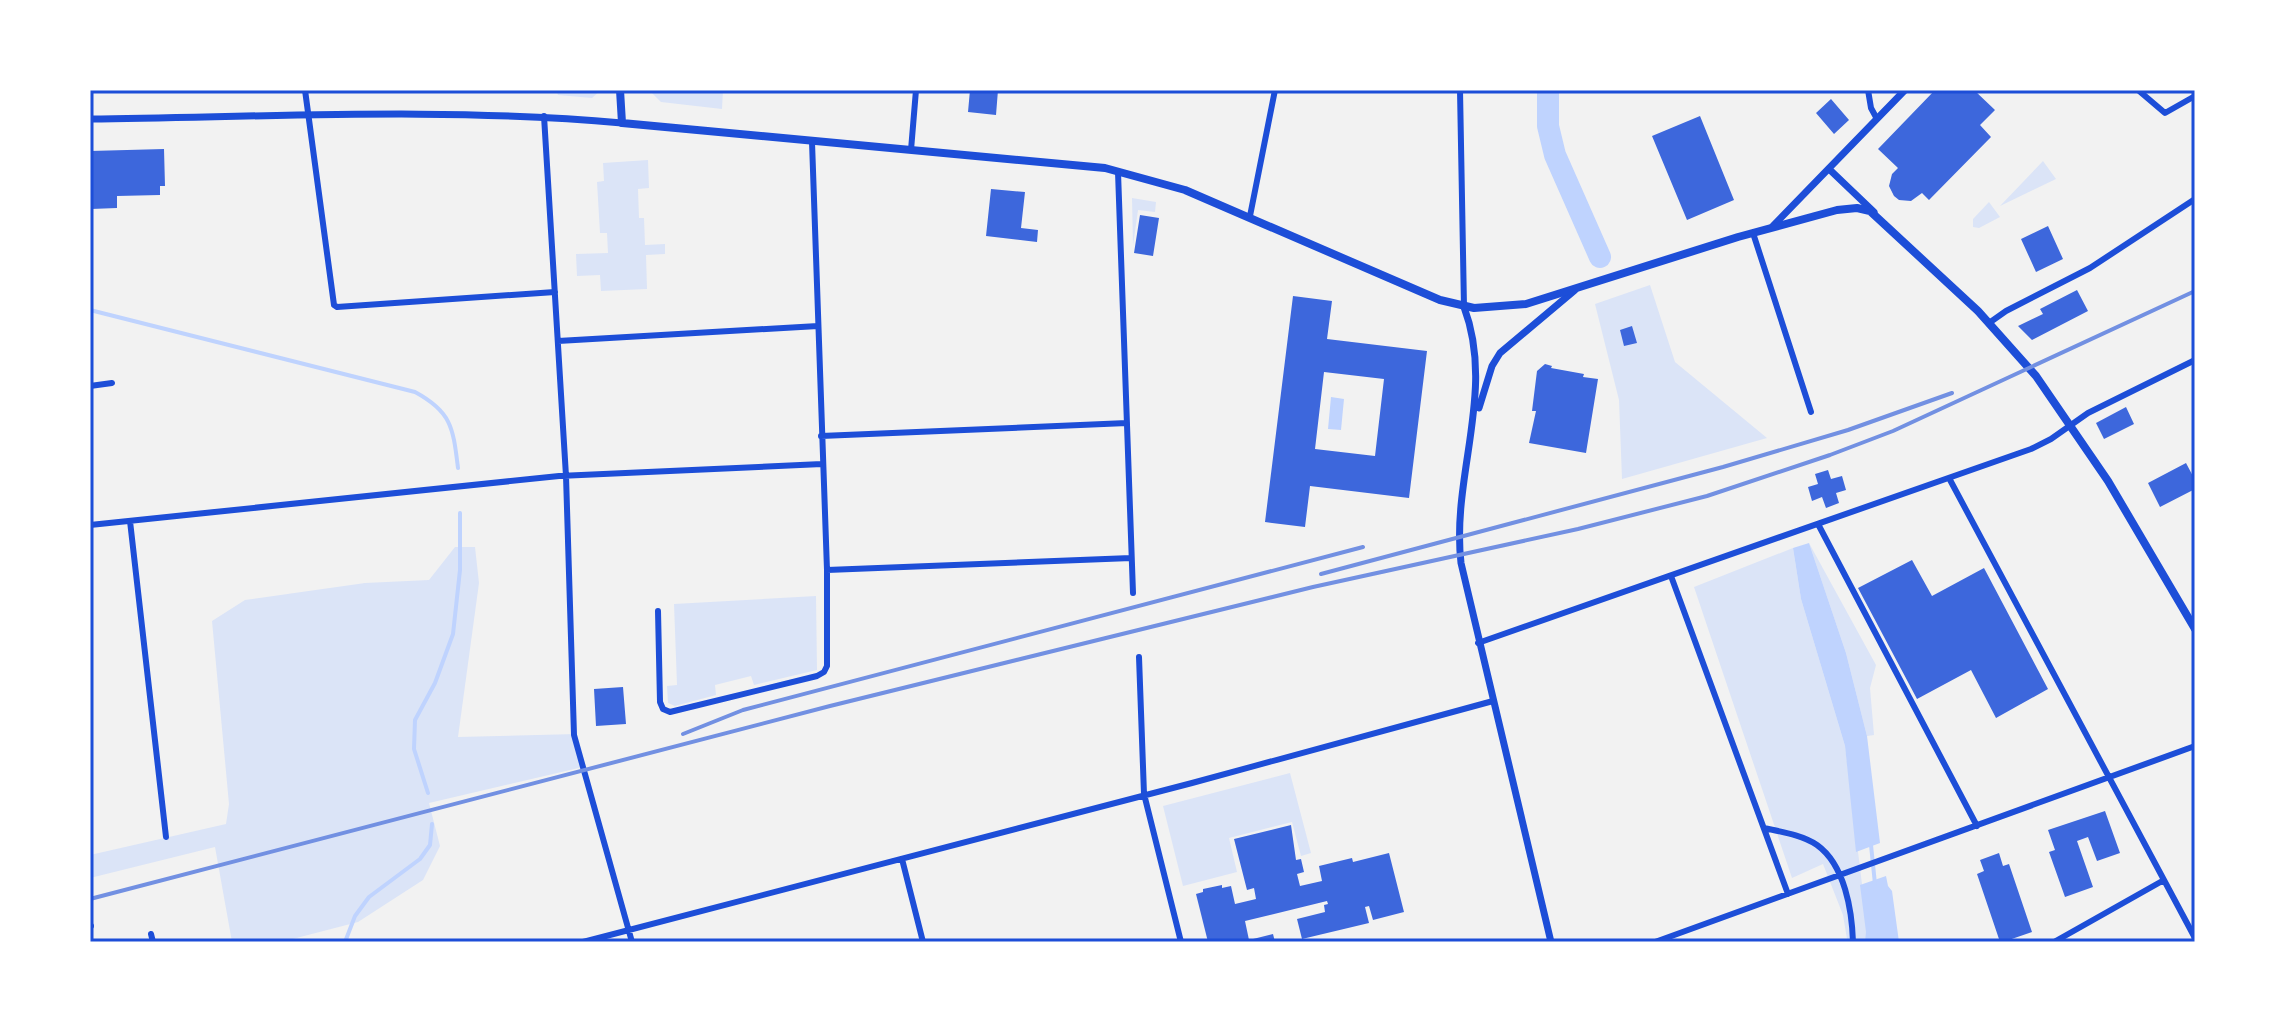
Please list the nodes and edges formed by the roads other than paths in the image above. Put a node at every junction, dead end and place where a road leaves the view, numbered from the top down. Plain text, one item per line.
1 (305, 90) edge
2 (620, 90) edge
3 (916, 90) edge
4 (1275, 90) edge
5 (1460, 90) edge
6 (1868, 90) edge
7 (1905, 90) edge
8 (2138, 90) edge
9 (2195, 96) edge
10 (310, 116) junction
11 (544, 116) junction
12 (90, 119) edge
13 (1877, 119) junction
14 (622, 123) junction
15 (812, 142) junction
16 (911, 150) junction
17 (1829, 169) junction
18 (1118, 172) junction
19 (2195, 199) edge
20 (1876, 214) junction
21 (1250, 216) junction
22 (1772, 227) junction
23 (1753, 233) junction
24 (1575, 290) junction
25 (555, 292) junction
26 (1464, 307) junction
27 (1989, 323) junction
28 (818, 326) junction
29 (558, 341) junction
30 (2195, 360) edge
31 (112, 383) dead end
32 (90, 386) edge
33 (1811, 412) dead end
34 (1127, 423) junction
35 (2070, 425) junction
36 (1473, 429) junction
37 (821, 436) junction
38 (822, 464) junction
39 (566, 476) junction
40 (1949, 478) junction
41 (130, 521) junction
42 (1818, 524) junction
43 (90, 525) edge
44 (1131, 558) junction
45 (827, 570) junction
46 (1671, 576) junction
47 (1133, 593) dead end
48 (658, 611) dead end
49 (2195, 629) edge
50 (1478, 643) junction
51 (1139, 657) dead end
52 (1493, 701) junction
53 (2195, 746) edge
54 (2108, 777) junction
55 (1144, 794) junction
56 (1977, 826) junction
57 (1764, 828) junction
58 (166, 837) dead end
59 (902, 859) junction
60 (1839, 875) junction
61 (2164, 880) junction
62 (1788, 894) junction
63 (628, 930) junction
64 (151, 934) dead end
65 (2195, 938) edge
66 (153, 942) edge
67 (583, 942) edge
68 (632, 942) edge
69 (923, 942) edge
70 (1181, 942) edge
71 (1551, 942) edge
72 (1655, 942) edge
73 (1853, 942) edge
74 (2054, 942) edge

1 - 10 street
2 - 14 main road
3 - 16 street
4 - 21 street
5 - 26 street
6 - 13 street
7 - 13 street
8 - 9 street
10 - 11 street
10 - 12 street
10 - 25 street
11 - 14 street
11 - 25 street
13 - 17 street
14 - 15 main road
15 - 16 main road
15 - 28 street
16 - 18 main road
17 - 20 street
17 - 22 street
18 - 21 main road
18 - 34 street
19 - 27 street
20 - 22 main road
20 - 27 main road
21 - 26 main road
22 - 23 main road
23 - 24 main road
23 - 33 street
24 - 26 main road
24 - 36 street
25 - 29 street
26 - 36 street
27 - 35 main road
28 - 29 street
28 - 37 street
29 - 39 street
30 - 35 street
31 - 32 street
34 - 37 street
34 - 44 street
35 - 40 street
35 - 49 main road
36 - 50 street
37 - 38 street
38 - 39 street
38 - 45 street
39 - 41 street
39 - 63 street
40 - 42 street
40 - 54 street
41 - 43 street
41 - 58 street
42 - 46 street
42 - 56 street
44 - 45 street
44 - 47 street
45 - 48 street
46 - 50 street
46 - 57 street
50 - 52 street
51 - 55 street
52 - 55 street
52 - 71 street
53 - 54 street
54 - 56 street
54 - 61 street
55 - 59 street
55 - 70 street
56 - 60 street
57 - 60 street
57 - 62 street
59 - 63 street
59 - 69 street
60 - 62 street
60 - 73 street
61 - 65 street
61 - 74 street
62 - 72 street
63 - 67 street
63 - 68 street
64 - 66 street

